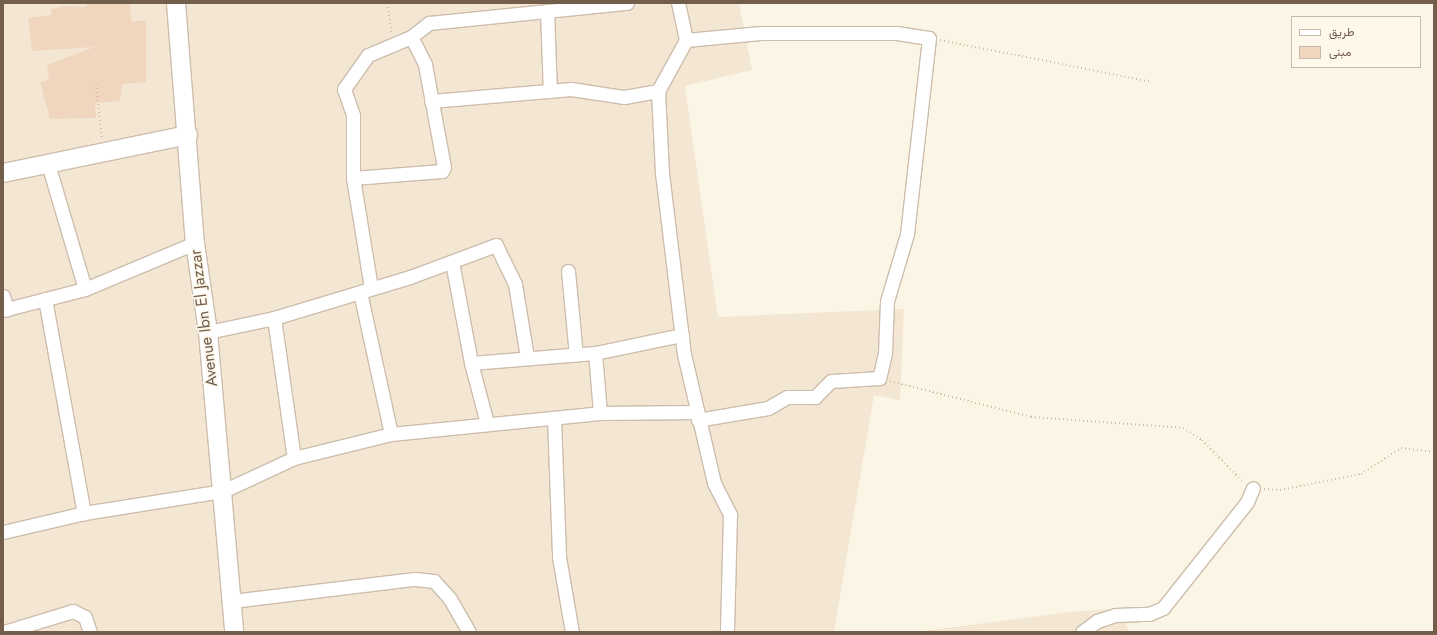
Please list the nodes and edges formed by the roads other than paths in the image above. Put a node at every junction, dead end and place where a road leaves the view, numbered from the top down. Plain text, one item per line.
1 (176, 3) edge
2 (627, 3) edge
3 (678, 3) edge
4 (547, 11) junction
5 (411, 37) junction
6 (686, 40) junction
7 (550, 91) junction
8 (658, 91) junction
9 (431, 101) junction
10 (188, 135) junction
11 (48, 164) junction
12 (3, 173) edge
13 (352, 178) junction
14 (195, 243) junction
15 (452, 262) junction
16 (568, 271) dead end
17 (85, 289) junction
18 (366, 290) junction
19 (3, 296) edge
20 (45, 299) junction
21 (5, 309) edge
22 (274, 318) junction
23 (208, 332) junction
24 (682, 335) junction
25 (595, 353) junction
26 (576, 354) junction
27 (527, 357) junction
28 (471, 363) junction
29 (600, 414) junction
30 (697, 416) junction
31 (554, 418) junction
32 (487, 423) junction
33 (391, 434) junction
34 (294, 458) junction
35 (1254, 488) road end
36 (223, 491) junction
37 (84, 512) junction
38 (3, 532) edge
39 (232, 601) junction
40 (4, 632) edge
41 (90, 632) edge
42 (234, 632) edge
43 (468, 632) edge
44 (572, 632) edge
45 (727, 632) edge
46 (1082, 632) edge

1 - 10 main road, Avenue Ibn El Jazzar
2 - 4 street
3 - 6 street
4 - 5 street
4 - 7 street
5 - 9 street
5 - 13 street
6 - 8 street
6 - 30 street
7 - 8 street
7 - 9 street
8 - 24 street
9 - 13 street
10 - 11 main road
10 - 14 main road, Avenue Ibn El Jazzar
11 - 12 main road
11 - 17 street
13 - 18 street
14 - 17 street
14 - 23 main road, Avenue Ibn El Jazzar
15 - 18 street
15 - 27 street
15 - 28 street
16 - 26 street
17 - 20 street
18 - 22 street
18 - 33 street
19 - 21 street
20 - 21 street
20 - 37 street
22 - 23 street
22 - 34 street
23 - 36 main road, Avenue Ibn El Jazzar
24 - 25 street
24 - 30 street
25 - 26 street
25 - 29 street
26 - 27 street
27 - 28 street
28 - 32 street
29 - 30 street
29 - 31 street
30 - 45 street
31 - 32 street
31 - 44 street
32 - 33 street
33 - 34 street
34 - 36 street
35 - 46 street
36 - 37 street
36 - 39 main road, Avenue Ibn El Jazzar
37 - 38 street
39 - 42 main road, Avenue Ibn El Jazzar
39 - 43 street
40 - 41 street

